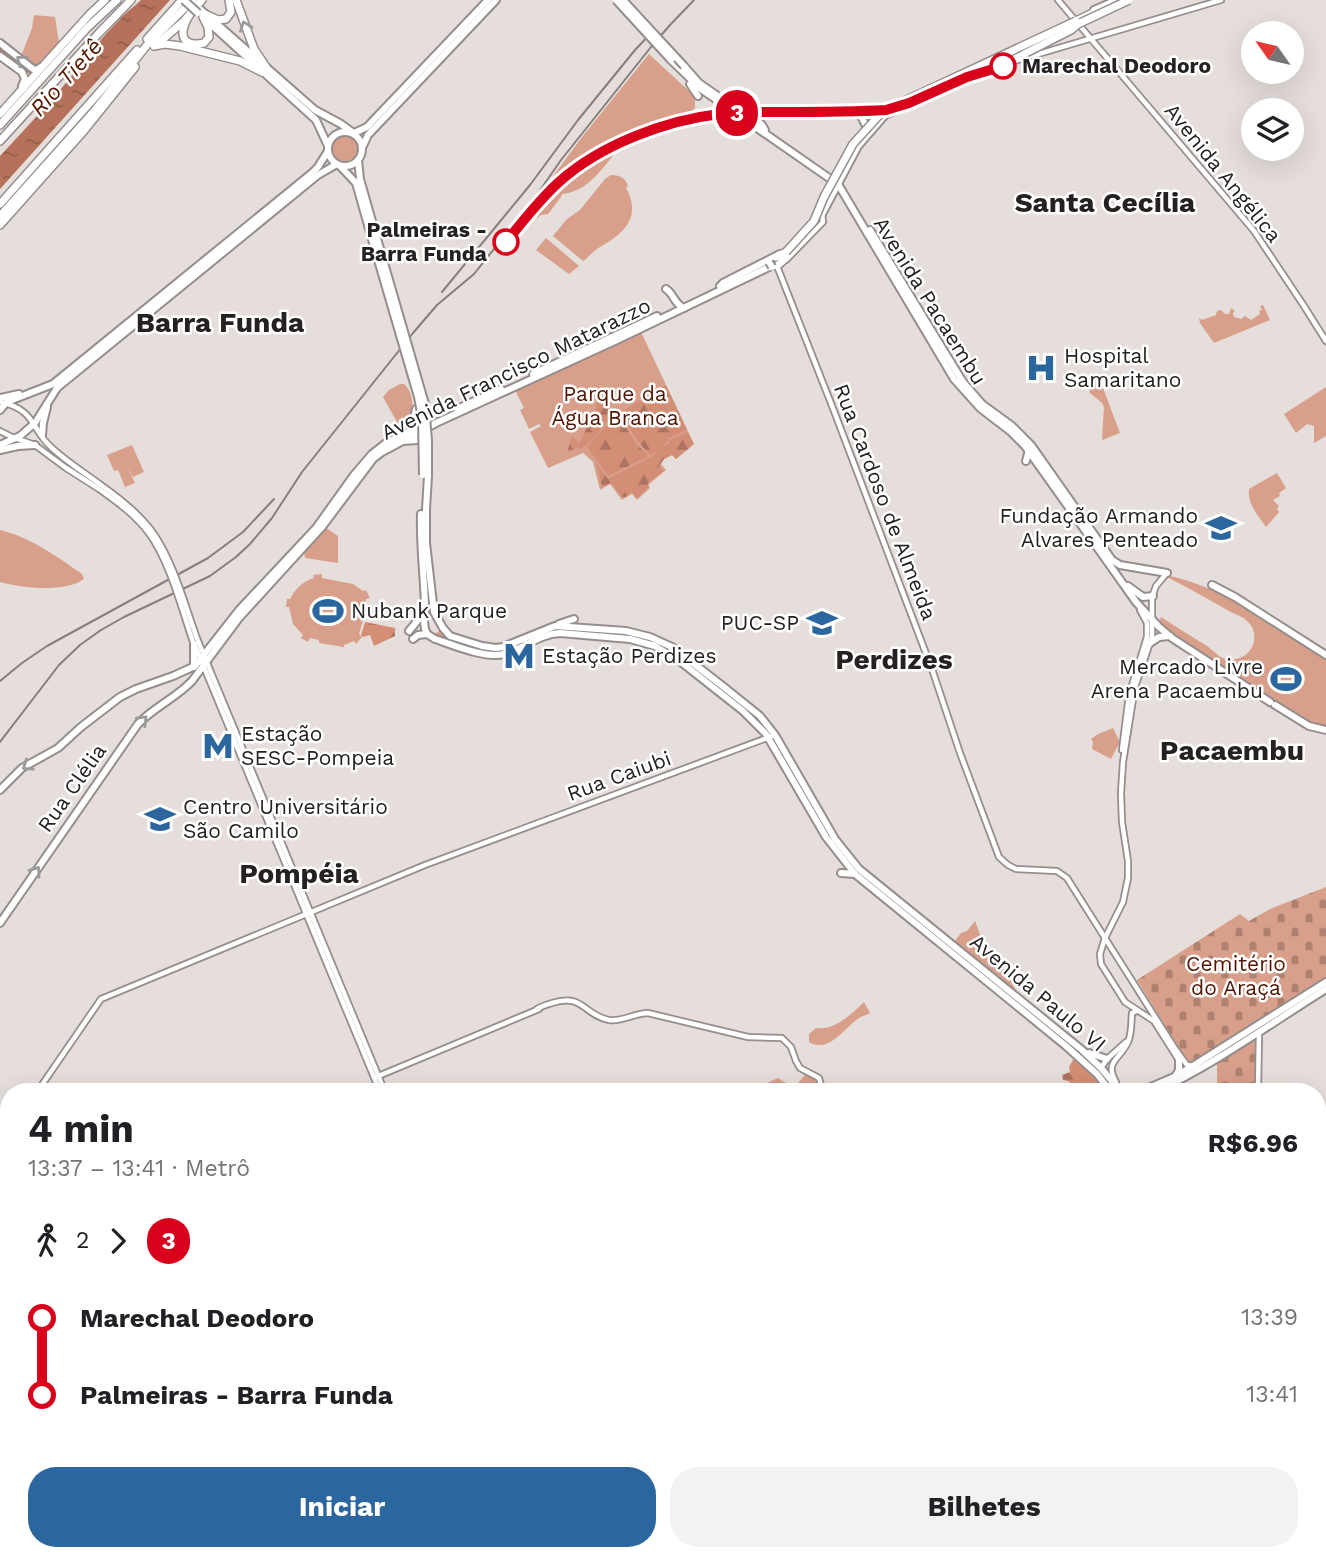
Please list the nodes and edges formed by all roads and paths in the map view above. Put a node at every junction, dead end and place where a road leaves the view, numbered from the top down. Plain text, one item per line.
1 (116, 0) edge
2 (129, 0) edge
3 (183, 0) edge
4 (191, 0) edge
5 (202, 0) edge
6 (229, 0) edge
7 (236, 0) edge
8 (488, 0) edge
9 (496, 0) edge
10 (616, 0) edge
11 (623, 0) edge
12 (1058, 0) edge
13 (1120, 0) edge
14 (1131, 0) edge
15 (1221, 0) edge
16 (104, 3) edge
17 (1099, 12) junction
18 (180, 14) junction
19 (200, 14) junction
20 (1077, 23) junction
21 (1091, 38) junction
22 (0, 43) edge
23 (151, 49) junction
24 (0, 55) edge
25 (133, 55) junction
26 (1022, 57) junction
27 (42, 66) junction
28 (681, 67) junction
29 (264, 69) junction
30 (980, 72) junction
31 (686, 76) junction
32 (960, 76) junction
33 (23, 93) junction
34 (698, 96) dead end
35 (39, 99) junction
36 (95, 110) junction
37 (747, 112) dead end
38 (0, 114) edge
39 (860, 114) dead end
40 (0, 122) edge
41 (866, 126) junction
42 (353, 133) junction
43 (0, 135) edge
44 (766, 135) junction
45 (0, 141) edge
46 (362, 148) junction
47 (328, 149) junction
48 (358, 160) junction
49 (338, 165) junction
50 (0, 204) edge
51 (819, 213) junction
52 (0, 214) edge
53 (0, 225) edge
54 (374, 235) junction
55 (786, 255) junction
56 (771, 264) junction
57 (666, 289) dead end
58 (682, 307) junction
59 (1326, 341) edge
60 (2, 401) edge
61 (48, 402) junction
62 (416, 409) dead end
63 (0, 410) edge
64 (35, 423) junction
65 (0, 430) edge
66 (411, 431) junction
67 (42, 435) junction
68 (16, 438) junction
69 (418, 440) dead end
70 (400, 441) junction
71 (35, 445) junction
72 (0, 448) edge
73 (1029, 450) junction
74 (1026, 461) dead end
75 (426, 476) junction
76 (100, 487) junction
77 (302, 542) junction
78 (1107, 558) junction
79 (1120, 565) junction
80 (282, 571) junction
81 (1158, 572) junction
82 (1167, 573) joint
83 (1119, 578) junction
84 (1160, 581) junction
85 (416, 584) dead end
86 (1212, 585) dead end
87 (424, 590) junction
88 (1153, 596) junction
89 (1136, 602) junction
90 (425, 610) junction
91 (574, 619) dead end
92 (1152, 619) junction
93 (555, 626) junction
94 (409, 631) dead end
95 (427, 634) junction
96 (1170, 636) junction
97 (413, 639) dead end
98 (1150, 643) junction
99 (198, 644) junction
100 (213, 645) junction
101 (1326, 655) edge
102 (203, 662) junction
103 (194, 667) junction
104 (186, 687) joint
105 (1326, 730) edge
106 (771, 736) junction
107 (1123, 751) junction
108 (0, 790) edge
109 (841, 873) dead end
110 (855, 874) junction
111 (308, 913) junction
112 (0, 923) edge
113 (926, 928) junction
114 (1105, 934) junction
115 (1109, 946) junction
116 (1101, 949) junction
117 (1326, 982) edge
118 (1326, 989) edge
119 (1125, 1002) junction
120 (1146, 1003) junction
121 (1139, 1012) junction
122 (1131, 1022) junction
123 (1262, 1024) junction
124 (1259, 1032) junction
125 (739, 1035) junction
126 (1245, 1037) junction
127 (1129, 1039) junction
128 (733, 1040) dead end
129 (1082, 1050) junction
130 (1107, 1059) junction
131 (1179, 1061) junction
132 (1196, 1065) junction
133 (1099, 1071) junction
134 (1186, 1073) junction
135 (376, 1077) junction
136 (1174, 1080) junction
137 (43, 1083) edge
138 (379, 1083) edge
139 (820, 1083) edge
140 (1106, 1083) edge
141 (1112, 1083) edge
142 (1116, 1083) edge
143 (1162, 1083) edge
144 (1169, 1083) edge
145 (1258, 1083) edge

1 - 16 highway
2 - 35 highway
3 - 19 main road, bridge
3 - 25 highway
4 - 18 highway
4 - 19 main road, bridge
5 - 19 highway
6 - 19 highway
29 -> 7 highway
8 - 42 main road
9 - 46 main road
10 - 28 main road, bridge
11 - 28 main road, bridge
12 - 20 main road, Avenida Angélica
13 - 17 main road
13 - 55 highway, bridge
14 - 17 main road
14 - 20 highway, bridge
15 - 21 main road
16 - 27 highway
16 - 33 highway
17 - 20 main road
18 - 23 highway
18 - 36 highway
19 - 23 highway
19 - 29 main road
20 - 21 main road, Avenida Angélica
20 - 26 highway, bridge
20 - 30 main road
20 - 32 main road
20 - 55 highway, bridge
21 - 26 main road
21 - 59 main road, Avenida Angélica
27 -> 22 main road
23 - 29 highway
23 - 53 highway
24 - 33 main road
25 - 36 highway
25 - 50 highway
26 - 30 main road
27 - 33 highway
28 - 31 main road
28 - 44 main road
29 - 42 main road
29 - 47 main road
30 - 32 main road
31 - 34 main road
31 - 44 main road
32 - 41 main road
32 - 51 main road
33 - 38 highway
33 - 40 highway
35 - 43 highway
35 - 45 highway
36 - 52 highway
37 - 44 main road
39 - 41 main road
41 - 51 main road
42 - 46 main road
42 - 47 main road
44 - 44 main road
46 - 48 main road
47 - 49 main road
47 - 60 main road
48 - 49 main road
48 - 54 main road
49 - 54 main road
49 - 61 main road
51 - 56 main road
51 - 56 main road
54 - 75 main road, bridge
55 - 56 highway, Avenida Francisco Matarazzo
56 - 58 main road, Avenida Francisco Matarazzo
56 - 114 main road, Rua Cardoso de Almeida
57 - 58 main road
58 - 66 main road, Avenida Francisco Matarazzo
58 - 70 main road, Avenida Francisco Matarazzo
60 - 63 main road
60 - 64 main road
61 - 64 main road
61 - 67 main road
62 - 66 main road
64 - 67 main road
64 - 68 main road
65 - 68 main road
66 - 77 main road, Avenida Francisco Matarazzo
67 - 76 main road
68 - 71 main road
68 - 72 main road
69 - 70 main road
70 - 80 main road, Avenida Francisco Matarazzo
71 - 72 main road
71 - 76 main road
73 - 74 main road
73 - 78 main road, Avenida Pacaembu
73 - 78 main road, Avenida Pacaembu
75 - 87 main road
75 - 93 main road
76 - 99 main road, bridge
77 - 80 main road
77 - 100 main road, Avenida Francisco Matarazzo
78 - 79 main road
78 - 83 main road
79 - 81 main road
79 - 83 main road
80 - 102 main road, Avenida Francisco Matarazzo
81 - 82 main road
81 - 84 main road
82 - 84 main road
83 - 88 main road
83 - 89 main road
84 - 88 main road
85 - 87 main road
86 - 101 main road
87 - 90 main road
88 - 92 main road
89 - 92 main road
89 - 107 main road
90 - 94 main road
90 - 95 main road
91 - 93 main road
92 - 96 main road
92 - 98 main road
93 - 106 main road
95 - 97 main road
95 - 106 main road
96 - 98 main road
96 - 105 main road
98 - 107 main road
99 - 100 main road
99 - 102 main road
99 - 103 main road
100 - 102 main road, Avenida Francisco Matarazzo
102 - 103 main road
102 - 104 main road, Avenida Francisco Matarazzo
102 - 111 main road
102 - 111 main road
103 -> 108 main road
112 -> 104 main road, Rua Clélia
106 - 110 main road
106 - 111 main road, Rua Caiubi
106 - 113 main road
107 - 114 main road
109 - 110 main road
110 - 113 main road
111 - 135 main road
111 - 135 main road
111 - 137 main road, Rua Caiubi
113 - 129 main road, Avenida Paulo VI
113 - 133 main road, Avenida Paulo VI
114 - 115 main road, Rua Cardoso de Almeida
114 - 116 main road
115 - 116 main road
115 - 120 main road, Rua Cardoso de Almeida
116 - 119 main road
117 - 123 main road
118 - 124 main road
119 - 121 main road
119 - 122 main road
120 - 121 main road
120 - 132 main road, Rua Cardoso de Almeida
121 - 122 main road
121 - 131 main road
122 - 127 main road
123 - 124 main road
123 - 126 main road
124 - 126 main road
124 - 145 main road
125 - 128 main road
125 - 135 main road
125 - 139 main road
126 - 132 main road
126 - 134 main road
127 - 130 main road
127 - 142 main road
129 - 130 main road
129 - 133 main road, Avenida Paulo VI
130 - 133 main road
131 - 134 main road
131 - 136 main road
132 - 134 main road
133 - 140 main road, Avenida Paulo VI
133 - 141 main road, Avenida Paulo VI
134 - 136 main road
135 - 138 main road
136 - 143 main road
136 - 144 main road

